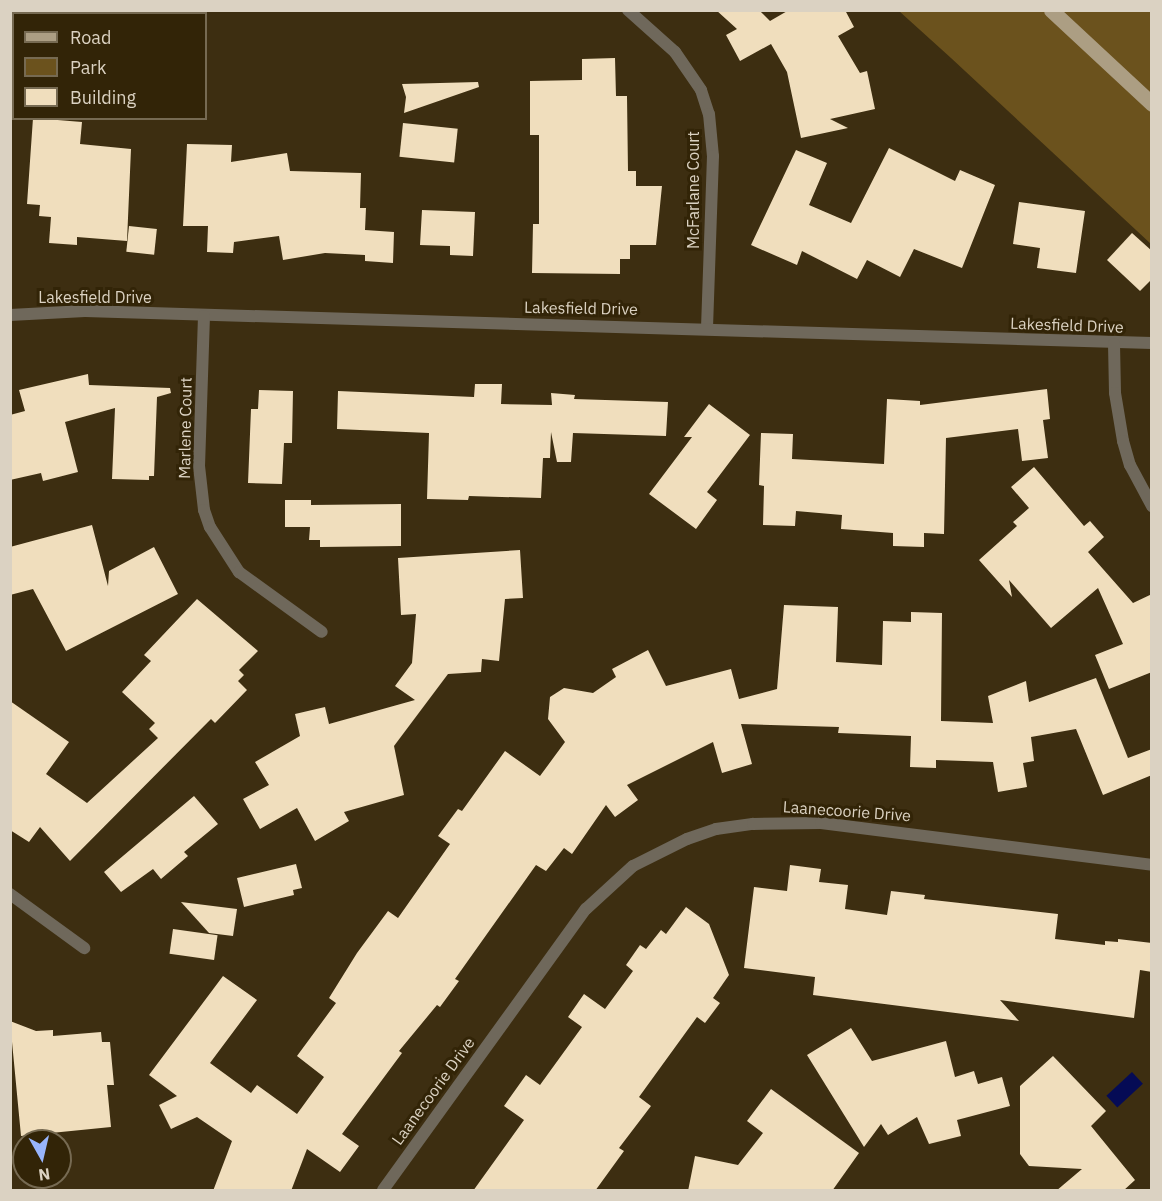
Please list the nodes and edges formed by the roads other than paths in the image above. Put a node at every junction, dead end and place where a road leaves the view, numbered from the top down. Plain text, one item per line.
1 (628, 10) edge
2 (1051, 10) edge
3 (1152, 104) edge
4 (10, 315) edge
5 (204, 316) junction
6 (707, 328) junction
7 (1152, 343) edge
8 (1114, 344) junction
9 (1152, 506) edge
10 (322, 632) dead end
11 (1152, 865) edge
12 (10, 894) edge
13 (84, 948) dead end
14 (383, 1191) edge

1 - 6 street, McFarlane Court
2 - 3 main road
4 - 5 street, Lakesfield Drive
5 - 6 street, Lakesfield Drive
5 - 10 street, Marlene Court
6 - 8 street, Lakesfield Drive
7 - 8 street, Lakesfield Drive
8 - 9 street
11 - 14 street, Laanecoorie Drive
12 - 13 street

